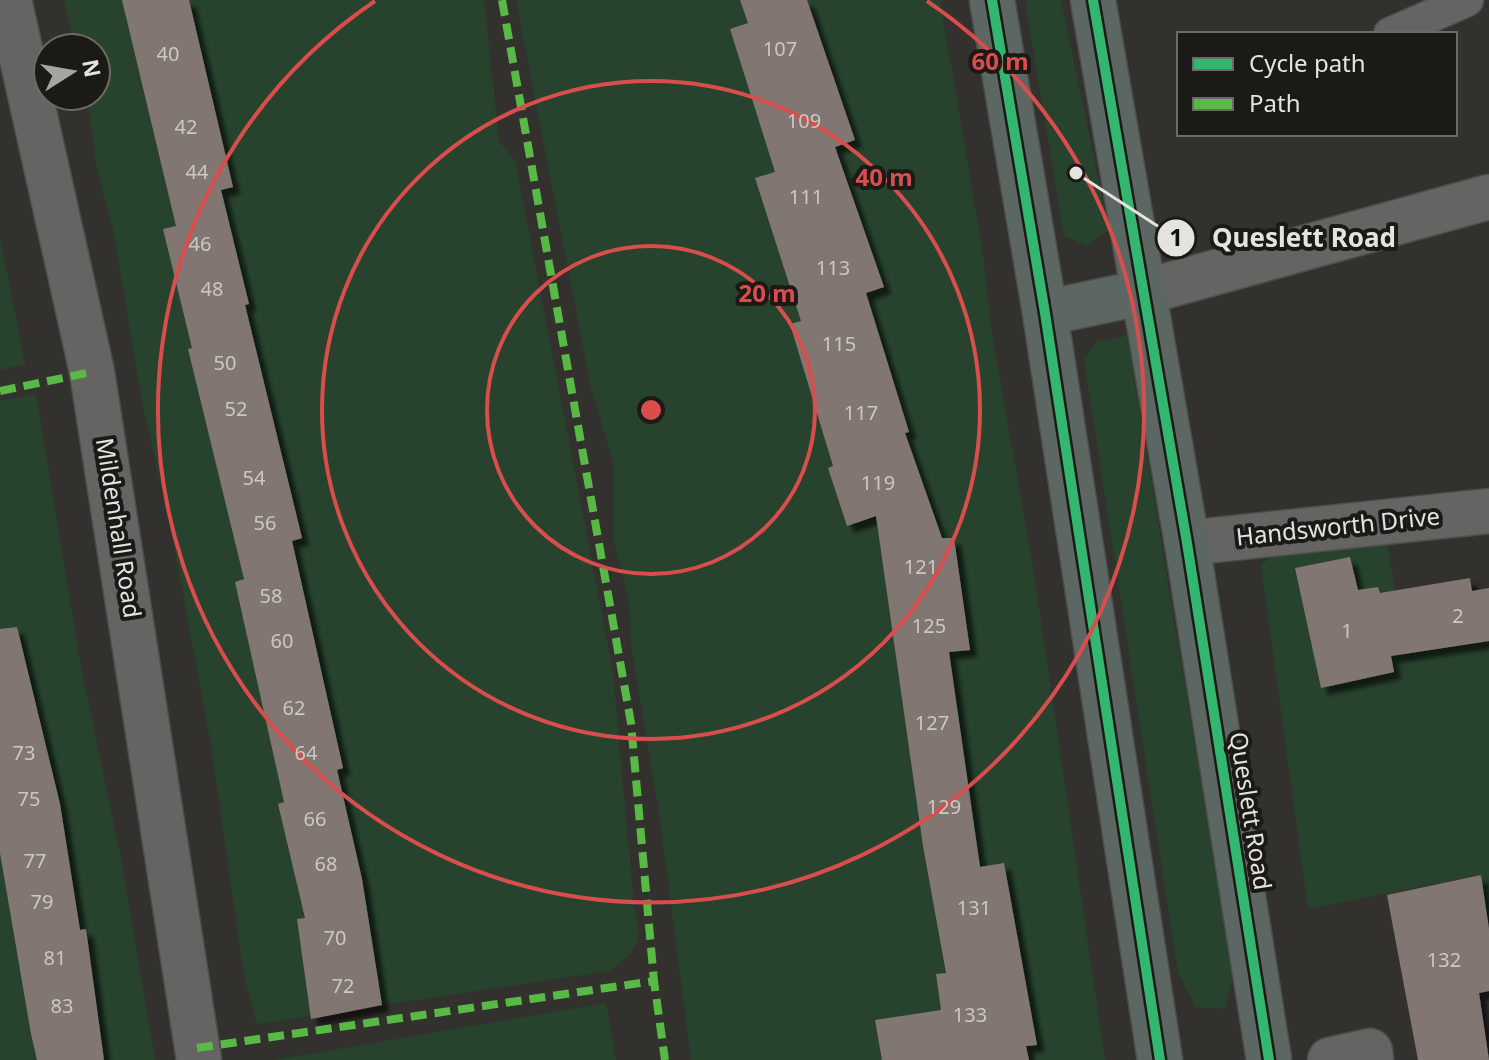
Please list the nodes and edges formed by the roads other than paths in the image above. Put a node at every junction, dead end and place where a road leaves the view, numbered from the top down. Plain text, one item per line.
1 (9, 0) edge
2 (992, 0) edge
3 (1093, 0) edge
4 (1467, 0) edge
5 (1395, 32) edge
6 (1489, 197) edge
7 (1144, 292) junction
8 (1045, 313) junction
9 (1489, 511) edge
10 (1187, 543) junction
11 (199, 1060) edge
12 (1160, 1060) edge
13 (1269, 1060) edge
14 (1330, 1060) edge
15 (1371, 1060) edge

1 - 11 street, Mildenhall Road
2 - 8 highway
3 - 7 highway, Queslett Road
4 - 5 lane
6 - 7 street
7 - 8 highway
7 - 10 highway, Queslett Road
8 - 12 highway
9 - 10 street, Handsworth Drive
10 - 13 highway, Queslett Road
14 - 15 street

